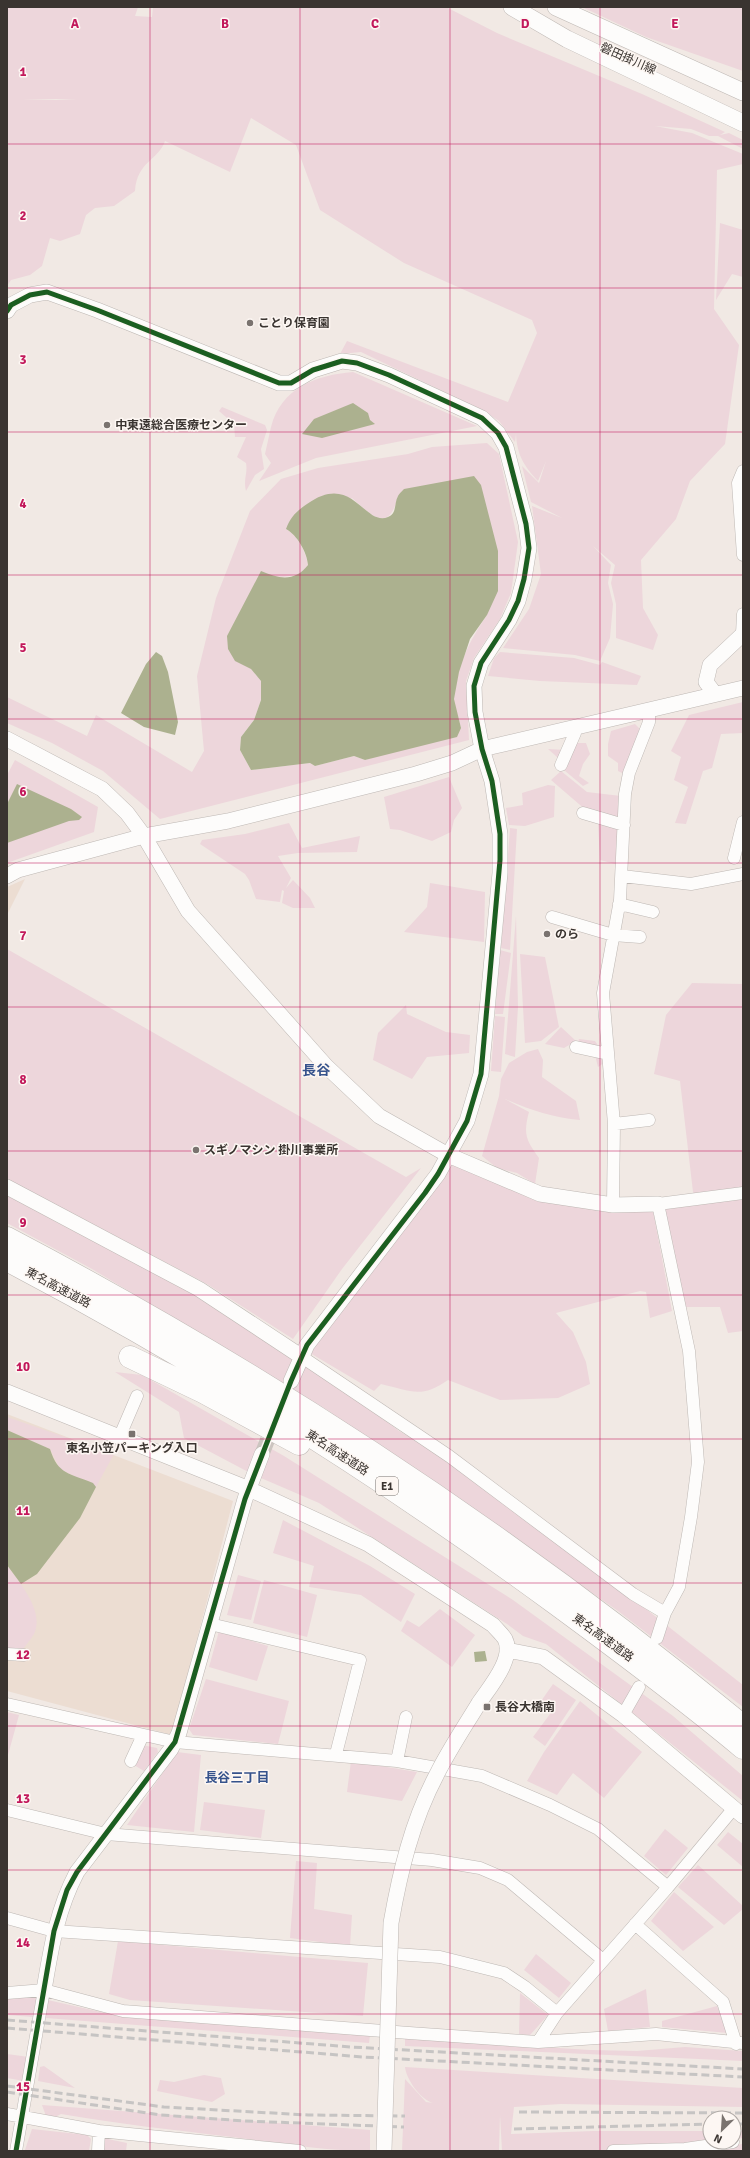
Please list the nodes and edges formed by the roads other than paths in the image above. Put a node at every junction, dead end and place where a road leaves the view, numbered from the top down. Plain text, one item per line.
1 (513, 7) edge
2 (556, 7) edge
3 (644, 48) junction
4 (743, 84) edge
5 (743, 92) edge
6 (743, 111) edge
7 (743, 123) edge
8 (7, 311) edge
9 (743, 471) edge
10 (743, 555) edge
11 (743, 614) edge
12 (743, 634) edge
13 (743, 688) edge
14 (715, 694) junction
15 (649, 710) junction
16 (574, 728) junction
17 (7, 739) edge
18 (482, 749) junction
19 (561, 765) dead end
20 (583, 813) dead end
21 (743, 822) edge
22 (624, 825) junction
23 (144, 836) junction
24 (734, 858) dead end
25 (743, 874) edge
26 (7, 876) edge
27 (622, 876) junction
28 (619, 904) junction
29 (653, 912) dead end
30 (552, 917) dead end
31 (613, 935) junction
32 (640, 937) dead end
33 (576, 1047) dead end
34 (608, 1054) junction
35 (649, 1120) dead end
36 (614, 1124) junction
37 (448, 1155) junction
38 (7, 1187) edge
39 (743, 1193) edge
40 (658, 1204) junction
41 (614, 1205) junction
42 (7, 1238) edge
43 (7, 1260) edge
44 (130, 1357) dead end
45 (302, 1357) junction
46 (291, 1381) dead end
47 (7, 1392) edge
48 (137, 1396) dead end
49 (119, 1438) junction
50 (262, 1454) tunnel mouth
51 (249, 1490) junction
52 (486, 1553) junction
53 (665, 1613) junction
54 (210, 1624) junction
55 (657, 1638) dead end
56 (507, 1650) junction
57 (7, 1654) edge
58 (24, 1655) dead end
59 (639, 1687) dead end
60 (7, 1704) edge
61 (624, 1715) junction
62 (406, 1717) dead end
63 (743, 1726) edge
64 (143, 1735) junction
65 (175, 1742) junction
66 (743, 1748) edge
67 (336, 1754) junction
68 (131, 1761) dead end
69 (397, 1761) junction
70 (7, 1810) edge
71 (739, 1812) edge
72 (106, 1834) junction
73 (668, 1887) junction
74 (7, 1918) edge
75 (635, 1924) junction
76 (54, 1931) junction
77 (602, 1960) junction
78 (44, 1990) junction
79 (7, 1993) edge
80 (557, 2013) junction
81 (538, 2042) junction
82 (740, 2043) edge
83 (7, 2114) edge
84 (23, 2117) junction
85 (99, 2131) junction
86 (702, 2147) edge
87 (16, 2151) edge
88 (98, 2151) edge
89 (300, 2151) edge
90 (384, 2151) edge
91 (613, 2151) edge

1 - 6 main road, 磐田掛川線
1 - 7 main road
2 - 3 main road, 磐田掛川線
3 - 4 main road
3 - 5 main road, 磐田掛川線
8 - 18 street
9 - 10 street
11 - 12 street
12 - 14 street
13 - 14 street
14 - 15 street
15 - 16 street
15 - 22 street
16 - 18 street
16 - 19 street
17 - 23 street
18 - 23 street
18 - 37 street
20 - 22 street
21 - 24 street
22 - 27 street
23 - 26 street
23 - 37 street
25 - 27 street
27 - 28 street
28 - 29 street
28 - 31 street
30 - 31 street
31 - 32 street
31 - 34 street
33 - 34 street
34 - 36 street
35 - 36 street
36 - 41 street
37 - 41 street
37 - 45 street
38 - 45 street
39 - 40 street
40 - 41 street
40 - 53 street
42 - 63 highway, 東名高速道路 / E1
43 - 52 highway, 東名高速道路 / E1
44 - 52 highway
45 - 46 street
45 - 53 street
47 - 49 street
48 - 49 street
49 - 51 street
50 - 51 street
51 - 54 street
51 - 56 street
52 - 66 highway, 東名高速道路 / E1
53 - 55 street
54 - 65 street
54 - 67 street
56 - 61 street
56 - 90 street, bridge
57 - 58 street
59 - 61 street
60 - 64 street
61 - 71 street
62 - 69 street
64 - 65 street
64 - 68 street
65 - 67 street
65 - 72 street
67 - 69 street
69 - 73 street
70 - 72 street
71 - 73 street
72 - 76 street
72 - 77 street
73 - 75 street
74 - 76 street
75 - 77 street
75 - 82 street
76 - 78 street
76 - 80 street
77 - 80 street
78 - 79 street
78 - 81 street
78 - 84 street
80 - 81 street
81 - 82 street
83 - 84 street
84 - 85 street
84 - 87 street
85 - 88 street
85 - 89 street
86 - 91 street

